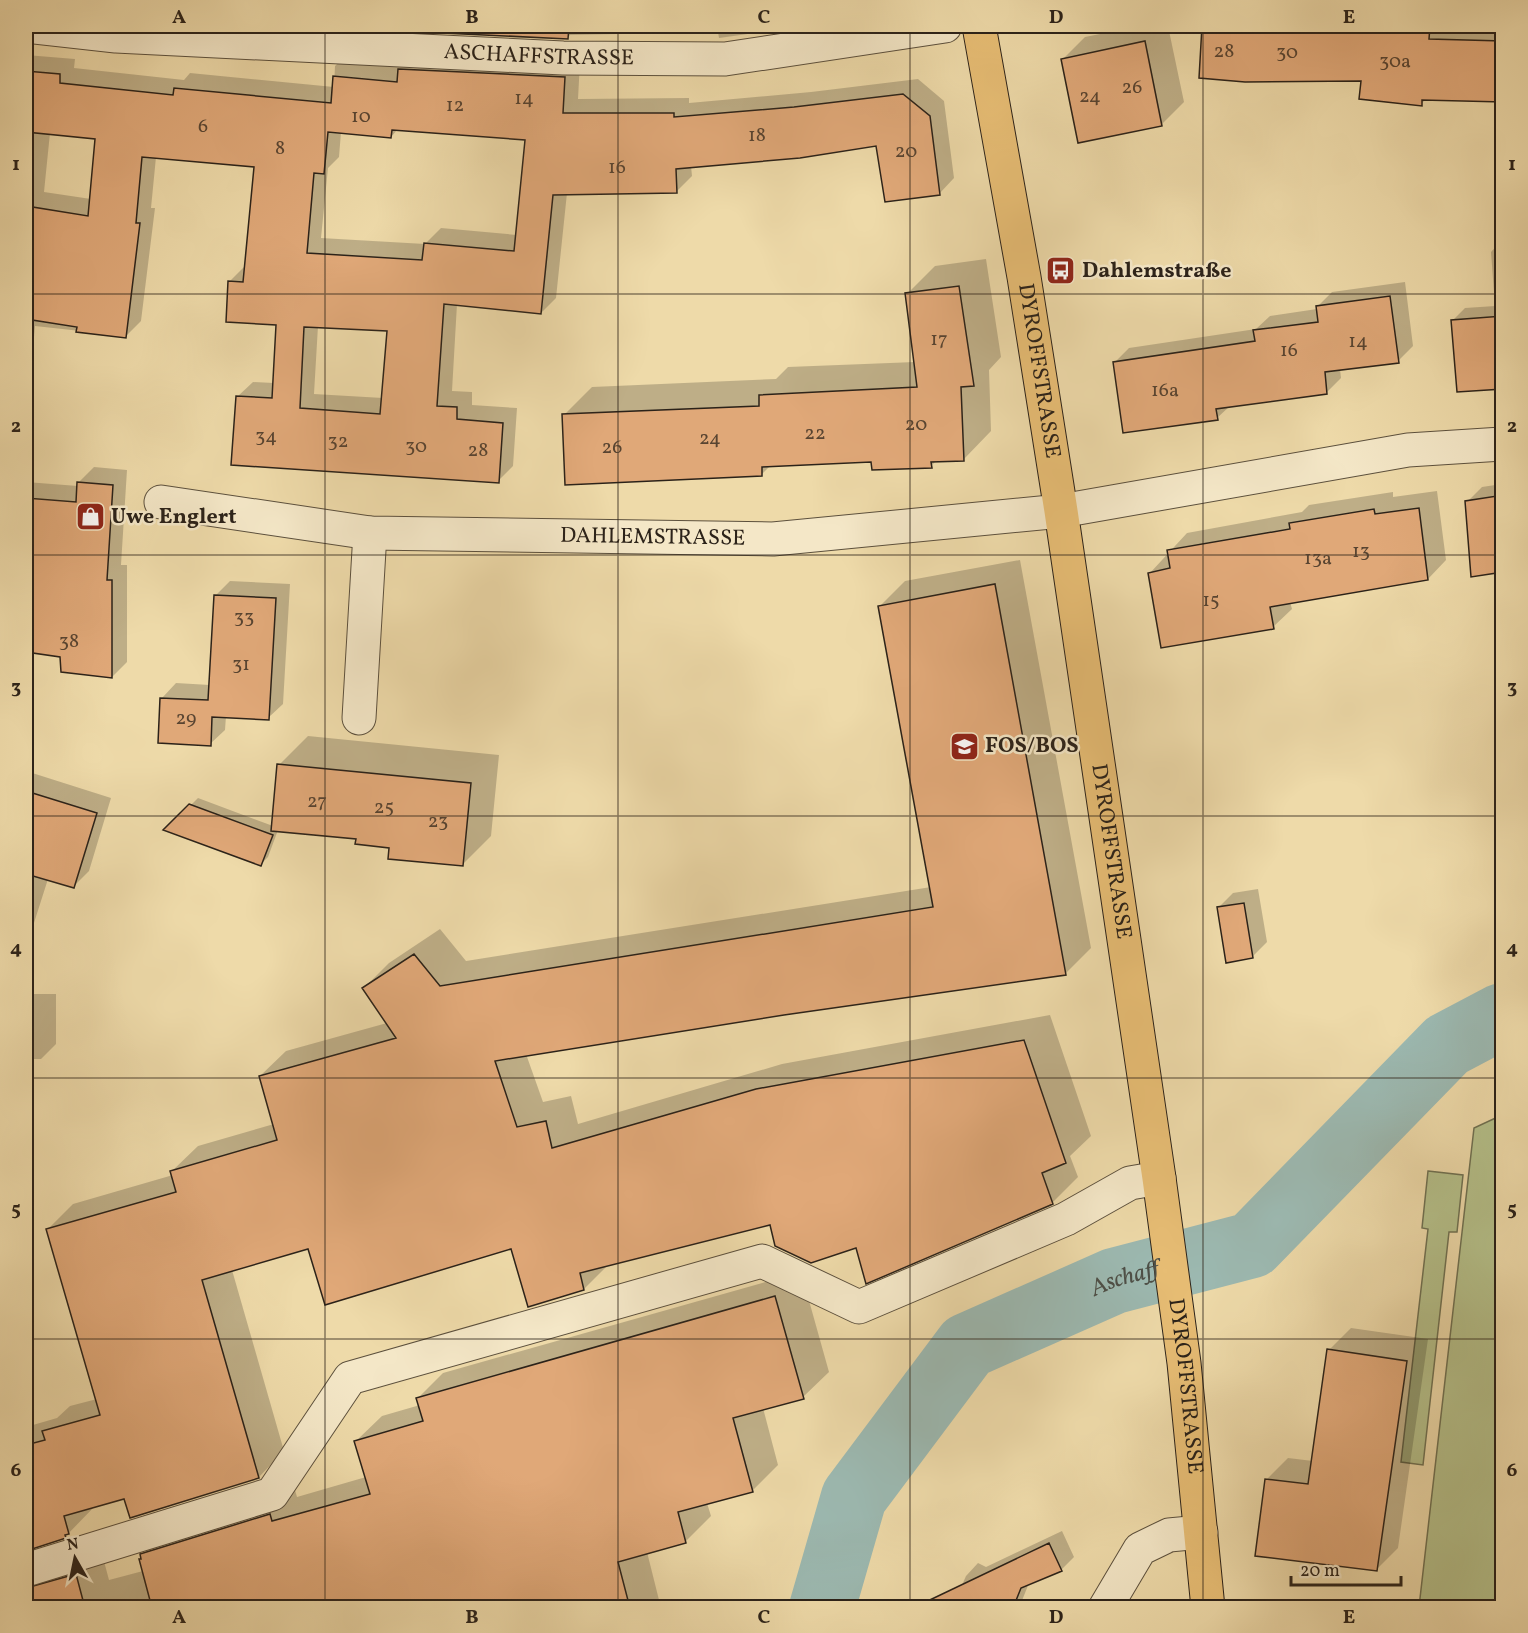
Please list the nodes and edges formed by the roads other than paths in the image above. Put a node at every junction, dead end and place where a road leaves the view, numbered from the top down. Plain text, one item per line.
1 (26, 26) edge
2 (945, 26) edge
3 (979, 26) edge
4 (116, 31) edge
5 (1503, 444) edge
6 (161, 502) dead end
7 (1061, 512) junction
8 (370, 533) junction
9 (359, 718) dead end
10 (1159, 1178) junction
11 (1201, 1532) junction
12 (26, 1570) edge
13 (1105, 1608) edge
14 (1208, 1608) edge

1 - 4 street, ASCHAFFSTRASSE
2 - 4 street, ASCHAFFSTRASSE
3 - 7 main road, DYROFFSTRASSE
5 - 7 street, DAHLEMSTRASSE
6 - 8 street, DAHLEMSTRASSE
7 - 8 street, DAHLEMSTRASSE
7 - 10 main road, DYROFFSTRASSE
8 - 9 street
10 - 11 main road, DYROFFSTRASSE
10 - 12 street
11 - 13 street
11 - 14 main road, DYROFFSTRASSE

